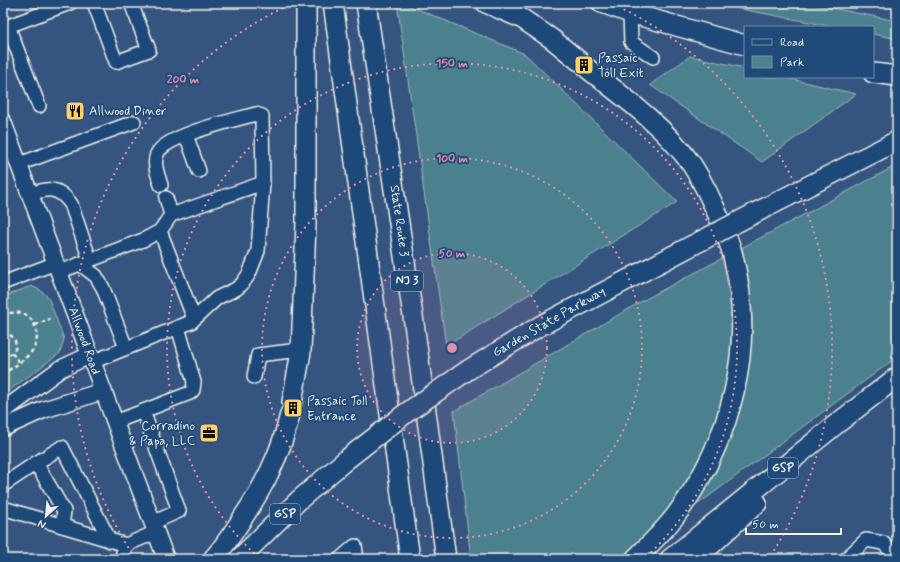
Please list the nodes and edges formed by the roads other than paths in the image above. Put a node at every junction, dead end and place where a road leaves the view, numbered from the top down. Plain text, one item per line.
1 (70, 3) edge
2 (94, 3) edge
3 (131, 3) edge
4 (306, 3) edge
5 (333, 3) edge
6 (366, 3) edge
7 (486, 3) edge
8 (602, 3) edge
9 (630, 13) junction
10 (5, 27) edge
11 (744, 45) edge
12 (653, 58) dead end
13 (874, 73) edge
14 (897, 76) edge
15 (39, 106) dead end
16 (3, 122) edge
17 (134, 122) dead end
18 (182, 136) junction
19 (897, 141) edge
20 (19, 164) junction
21 (199, 172) dead end
22 (263, 183) junction
23 (161, 185) dead end
24 (30, 194) junction
25 (166, 198) dead end
26 (171, 215) junction
27 (160, 231) junction
28 (85, 262) junction
29 (57, 268) junction
30 (3, 283) edge
31 (191, 322) junction
32 (178, 327) junction
33 (301, 346) junction
34 (126, 348) junction
35 (91, 358) junction
36 (254, 377) dead end
37 (897, 377) edge
38 (103, 391) junction
39 (864, 403) junction
40 (148, 410) junction
41 (3, 411) edge
42 (115, 422) junction
43 (3, 428) edge
44 (36, 462) junction
45 (340, 465) junction
46 (3, 485) edge
47 (3, 508) edge
48 (62, 526) junction
49 (154, 528) junction
50 (110, 540) junction
51 (126, 545) junction
52 (897, 557) edge
53 (121, 559) edge
54 (166, 559) edge
55 (213, 559) edge
56 (239, 559) edge
57 (249, 559) edge
58 (340, 559) edge
59 (357, 559) edge
60 (410, 559) edge
61 (446, 559) edge
62 (635, 559) edge
63 (670, 559) edge
64 (696, 559) edge
65 (846, 559) edge

1 - 10 street
2 - 3 street
4 - 33 highway
5 - 60 highway, NJ 3
6 - 61 highway, State Route 3 / NJ 3
7 - 62 highway
8 - 9 highway
9 - 11 highway
9 - 12 street
10 - 15 street
13 - 14 highway
16 - 20 main road, Allwood Road
17 - 20 street
18 - 21 street
18 - 22 street
18 - 23 street
19 - 45 highway, Garden State Parkway / GSP, bridge
20 - 24 main road, Allwood Road
22 - 26 street
22 - 31 street
24 - 28 street
24 - 29 main road, Allwood Road
25 - 26 street
26 - 27 street
27 - 28 street
27 - 31 street
28 - 29 street
28 - 34 street
29 - 30 street
29 - 35 main road, Allwood Road
31 - 32 street
32 - 34 street
32 - 40 street
33 - 36 street
33 - 55 highway
34 - 35 street
35 - 38 main road, Allwood Road
35 - 41 main road
37 - 39 highway, GSP
38 - 42 main road, Allwood Road
38 - 43 main road
39 - 63 highway, GSP
39 - 64 highway
40 - 42 street
40 - 49 street
42 - 49 main road, Allwood Road
44 - 46 street
44 - 48 street
44 - 50 street
45 - 56 highway, Garden State Parkway / GSP
45 - 57 highway
47 - 48 street
48 - 50 street
49 - 51 street
49 - 54 main road, Allwood Road
50 - 51 street
51 - 53 street
52 - 65 street
58 - 59 street

